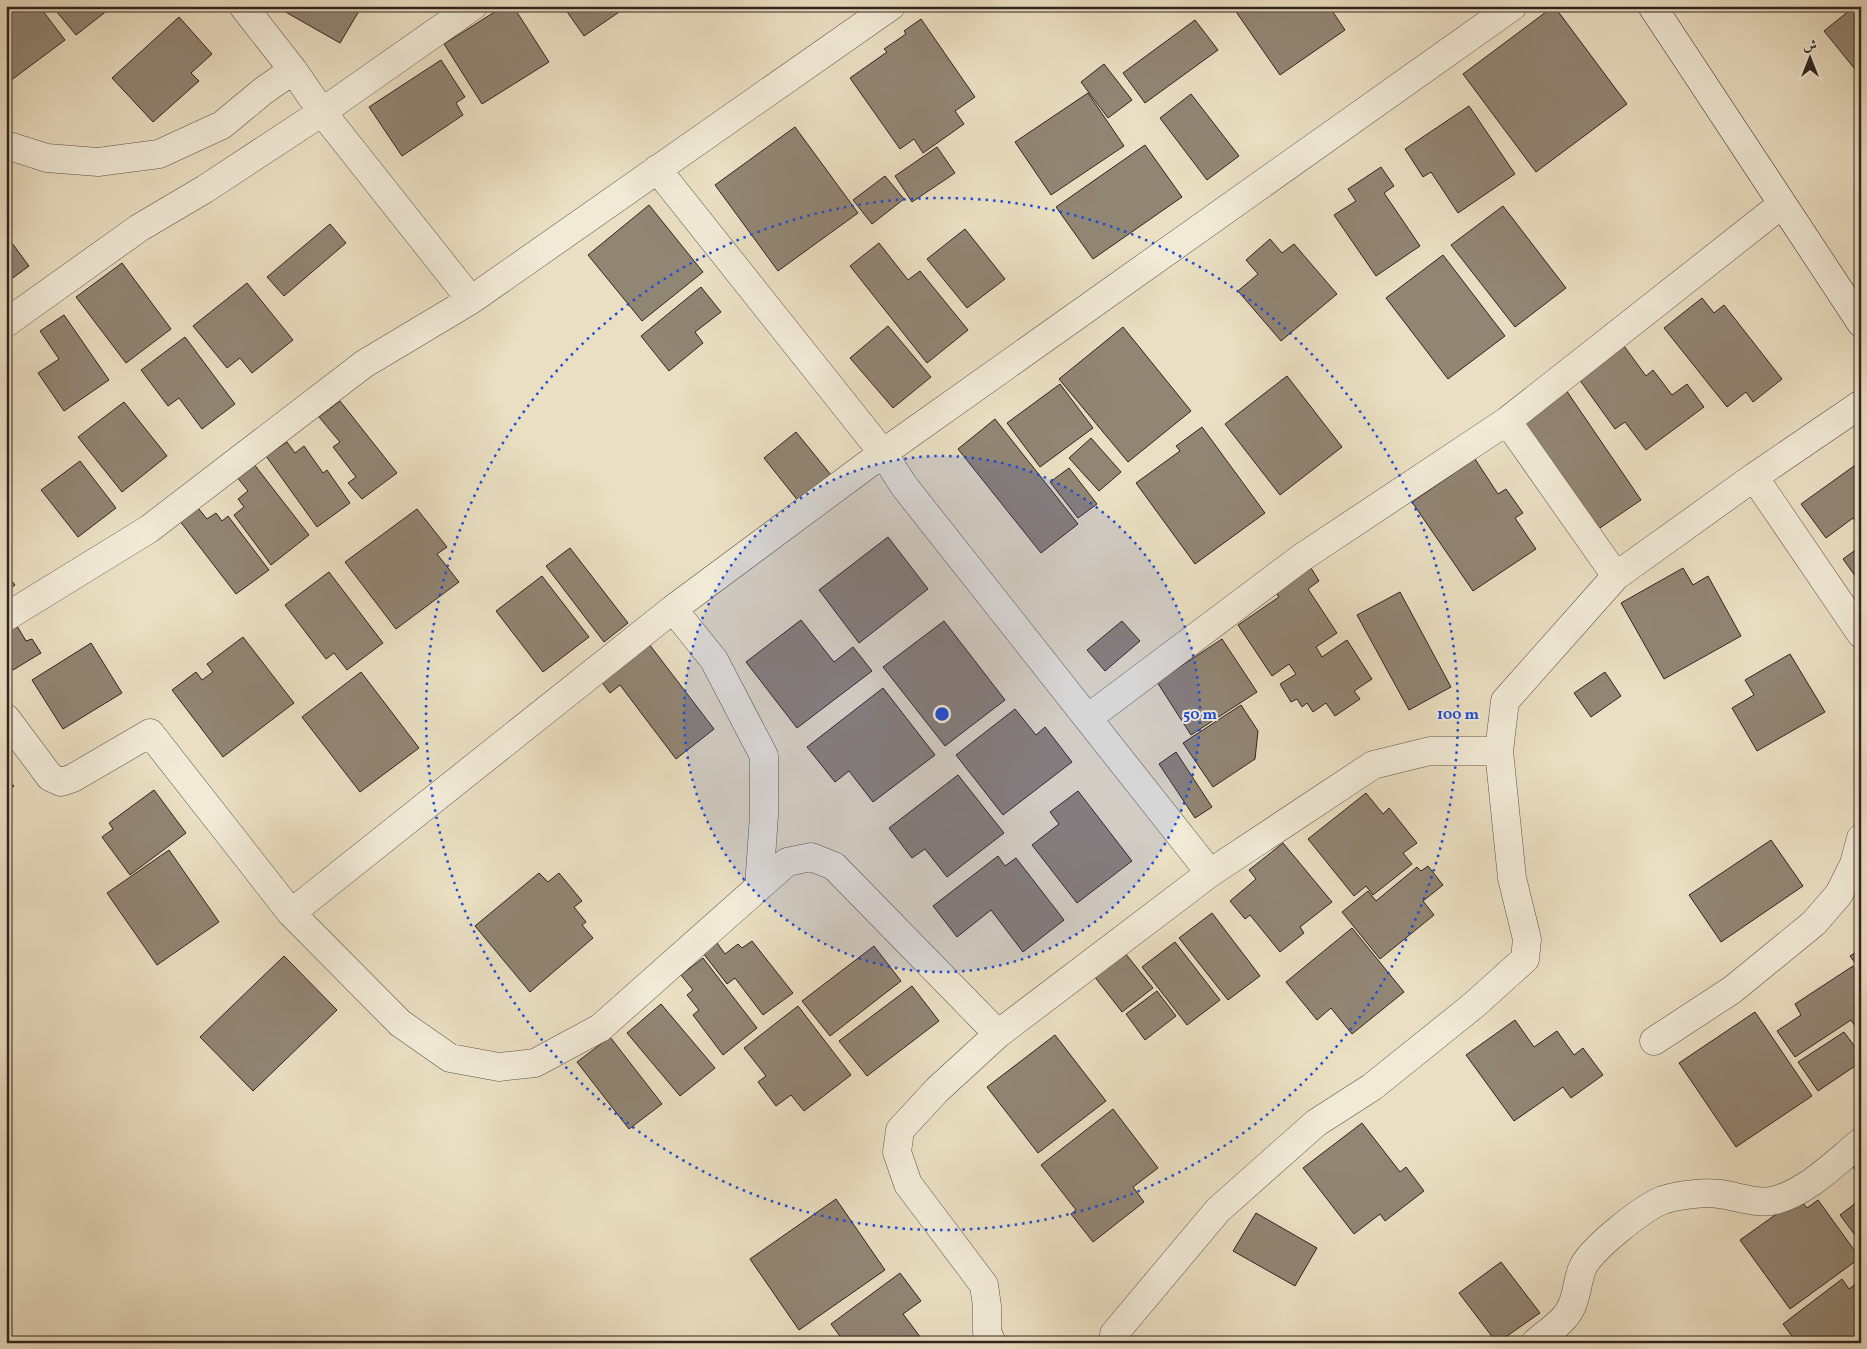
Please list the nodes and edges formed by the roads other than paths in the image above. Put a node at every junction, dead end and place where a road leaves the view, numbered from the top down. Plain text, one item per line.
1 (243, 6) edge
2 (473, 6) edge
3 (891, 6) edge
4 (1512, 6) edge
5 (1652, 6) edge
6 (293, 70) junction
7 (322, 112) junction
8 (6, 145) edge
9 (657, 169) junction
10 (1781, 205) junction
11 (471, 300) junction
12 (6, 323) edge
13 (1861, 323) edge
14 (1861, 404) edge
15 (1508, 421) junction
16 (883, 453) junction
17 (1754, 476) junction
18 (1616, 576) junction
19 (673, 609) junction
20 (6, 617) edge
21 (1861, 634) edge
22 (6, 718) edge
23 (1088, 718) junction
24 (1499, 751) junction
25 (1861, 838) edge
26 (1210, 872) junction
27 (759, 887) junction
28 (291, 913) junction
29 (998, 1034) junction
30 (1654, 1041) dead end
31 (1861, 1142) edge
32 (1114, 1340) edge
33 (992, 1343) edge
34 (1535, 1343) edge

1 - 6 street
2 - 7 street
3 - 9 street
4 - 16 street
5 - 10 street
6 - 7 street
6 - 8 street
7 - 11 street
7 - 12 street
9 - 11 street
9 - 16 street
10 - 13 street
10 - 15 street
11 - 20 street
14 - 17 street
15 - 18 street
15 - 23 street
16 - 19 street
16 - 23 street
17 - 18 street
17 - 21 street
18 - 24 street
19 - 27 street
19 - 28 street
22 - 28 street
23 - 26 street
24 - 26 street
24 - 32 street
25 - 30 street
26 - 29 street
27 - 28 street
27 - 29 street
29 - 33 street
31 - 34 street

